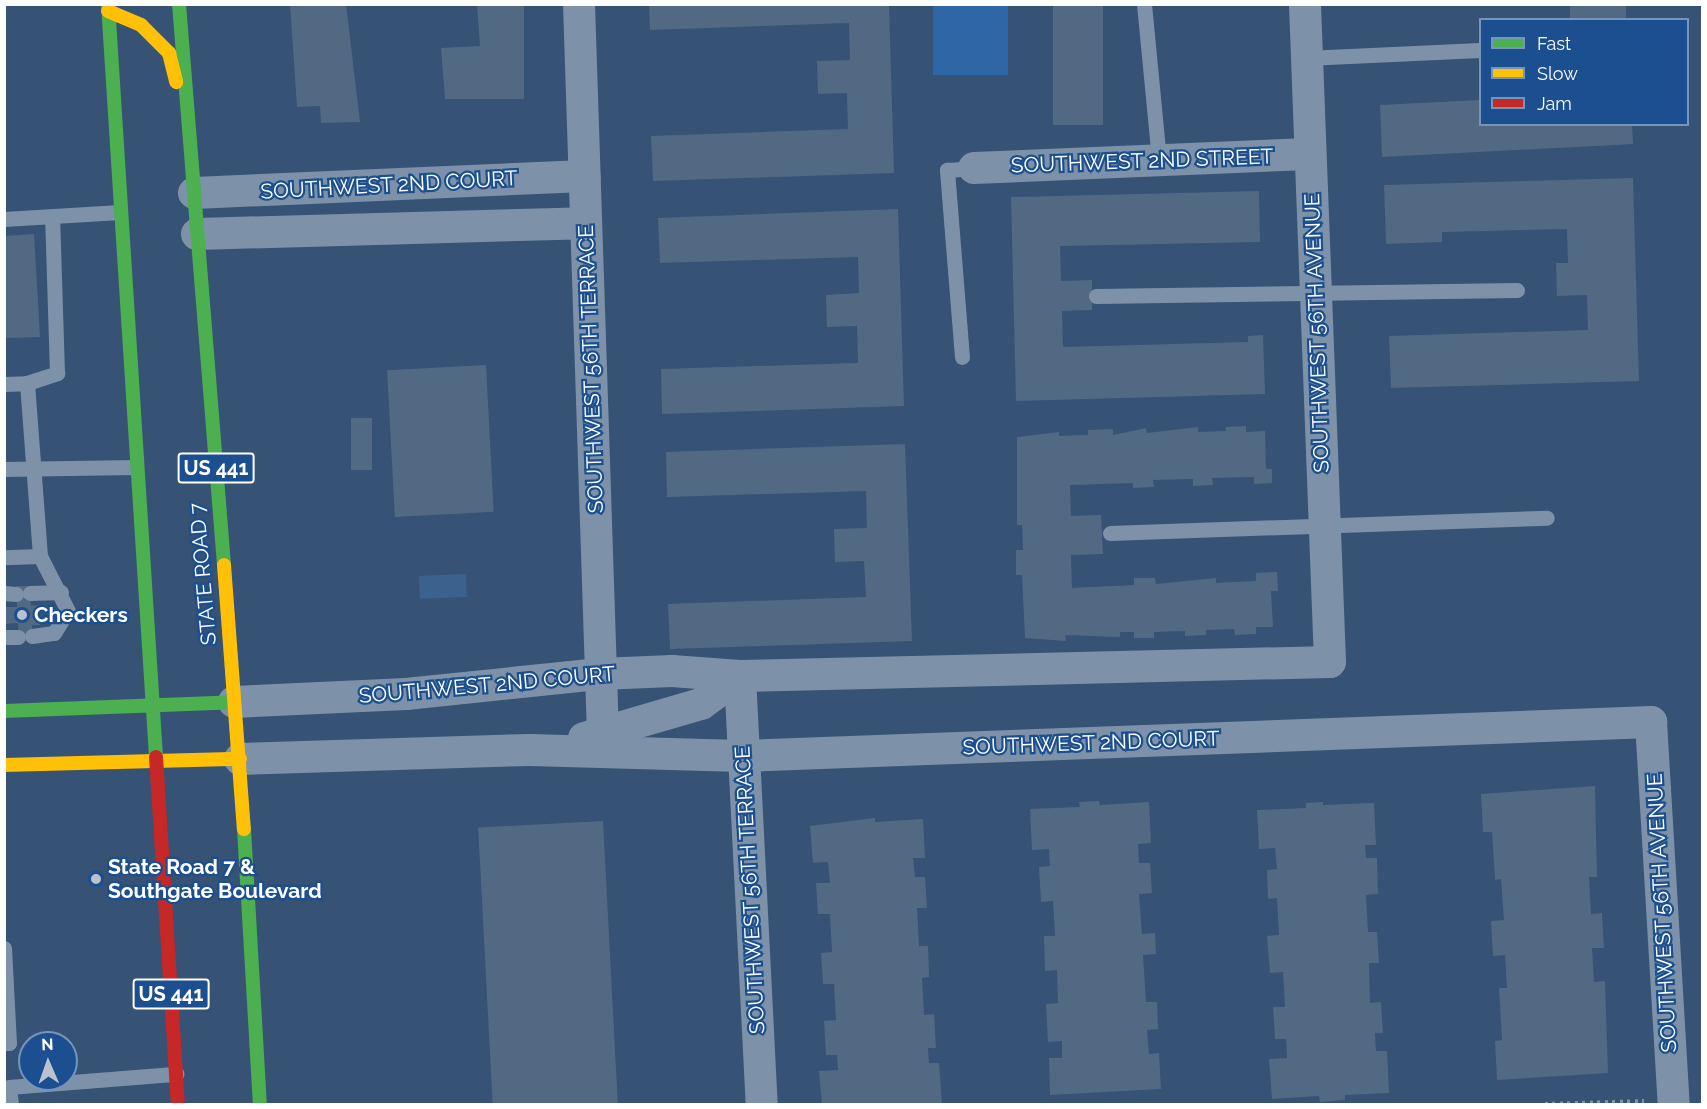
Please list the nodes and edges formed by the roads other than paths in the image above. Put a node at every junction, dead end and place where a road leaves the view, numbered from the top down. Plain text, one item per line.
1 (178, 4) edge
2 (579, 4) edge
3 (1144, 4) edge
4 (1305, 4) edge
5 (108, 8) edge
6 (1479, 50) edge
7 (1306, 58) junction
8 (188, 127) junction
9 (1310, 154) junction
10 (1159, 161) junction
11 (974, 168) joint
12 (585, 176) junction
13 (194, 194) junction
14 (120, 212) junction
15 (52, 216) junction
16 (4, 219) edge
17 (586, 223) junction
18 (197, 234) junction
19 (1517, 290) dead end
20 (1316, 293) junction
21 (1096, 296) dead end
22 (962, 357) dead end
23 (27, 383) junction
24 (4, 384) edge
25 (36, 467) junction
26 (136, 467) junction
27 (4, 469) edge
28 (1547, 518) dead end
29 (1325, 526) junction
30 (1110, 533) dead end
31 (40, 556) junction
32 (4, 557) edge
33 (61, 592) junction
34 (17, 593) edge
35 (18, 636) edge
36 (1330, 662) joint
37 (600, 674) junction
38 (740, 676) junction
39 (234, 702) junction
40 (153, 705) junction
41 (4, 711) edge
42 (1651, 722) joint
43 (603, 734) junction
44 (530, 750) junction
45 (741, 756) junction
46 (156, 759) junction
47 (240, 759) junction
48 (4, 765) edge
49 (4, 948) edge
50 (4, 1043) edge
51 (176, 1074) junction
52 (7, 1087) edge
53 (1673, 1102) edge
54 (11, 1104) edge
55 (178, 1104) edge
56 (260, 1104) edge
57 (762, 1104) edge

1 - 8 main road, STATE ROAD 7 / US 441
2 - 12 street, SOUTHWEST 56TH TERRACE
3 - 10 lane
4 - 7 street, SOUTHWEST 56TH AVENUE
5 - 8 main road
5 - 14 main road, US 441
6 - 7 lane
7 - 9 street, SOUTHWEST 56TH AVENUE
8 - 13 main road, STATE ROAD 7 / US 441
9 - 10 street, SOUTHWEST 2ND STREET
9 - 20 street, SOUTHWEST 56TH AVENUE
10 - 11 street, SOUTHWEST 2ND STREET
11 - 22 lane
12 - 13 street, SOUTHWEST 2ND COURT
12 - 17 street, SOUTHWEST 56TH TERRACE
13 - 18 main road, STATE ROAD 7 / US 441
14 - 15 lane
14 - 26 main road, US 441
15 - 16 lane
15 - 23 lane
17 - 18 street, SOUTHWEST 2ND COURT
17 - 37 street, SOUTHWEST 56TH TERRACE
18 - 39 main road, STATE ROAD 7 / US 441
19 - 20 lane
20 - 21 lane
20 - 29 street, SOUTHWEST 56TH AVENUE
23 - 24 lane
23 - 25 lane
25 - 26 lane
25 - 27 lane
25 - 31 lane
26 - 40 main road, US 441
28 - 29 lane
29 - 30 lane
29 - 36 street, SOUTHWEST 56TH AVENUE
31 - 32 lane
31 - 33 lane
33 - 34 lane
33 - 35 lane
36 - 38 street, SOUTHWEST 2ND COURT
37 - 38 street, SOUTHWEST 2ND COURT
37 - 39 street, SOUTHWEST 2ND COURT
37 - 43 street, SOUTHWEST 56TH TERRACE
38 - 43 street, SOUTHWEST 2ND COURT
38 - 45 street, SOUTHWEST 56TH TERRACE
39 - 40 main road
39 - 47 main road, STATE ROAD 7 / US 441
40 - 41 main road
40 - 46 main road, US 441
42 - 45 street, SOUTHWEST 2ND COURT
42 - 53 street, SOUTHWEST 56TH AVENUE
43 - 44 street, SOUTHWEST 2ND COURT
44 - 45 street, SOUTHWEST 2ND COURT
44 - 47 street, SOUTHWEST 2ND COURT
45 - 57 street, SOUTHWEST 56TH TERRACE
46 - 47 main road
46 - 48 main road
46 - 51 main road, US 441
47 - 56 main road, STATE ROAD 7 / US 441
49 - 50 lane
51 - 52 lane
51 - 55 main road, US 441
52 - 54 lane

